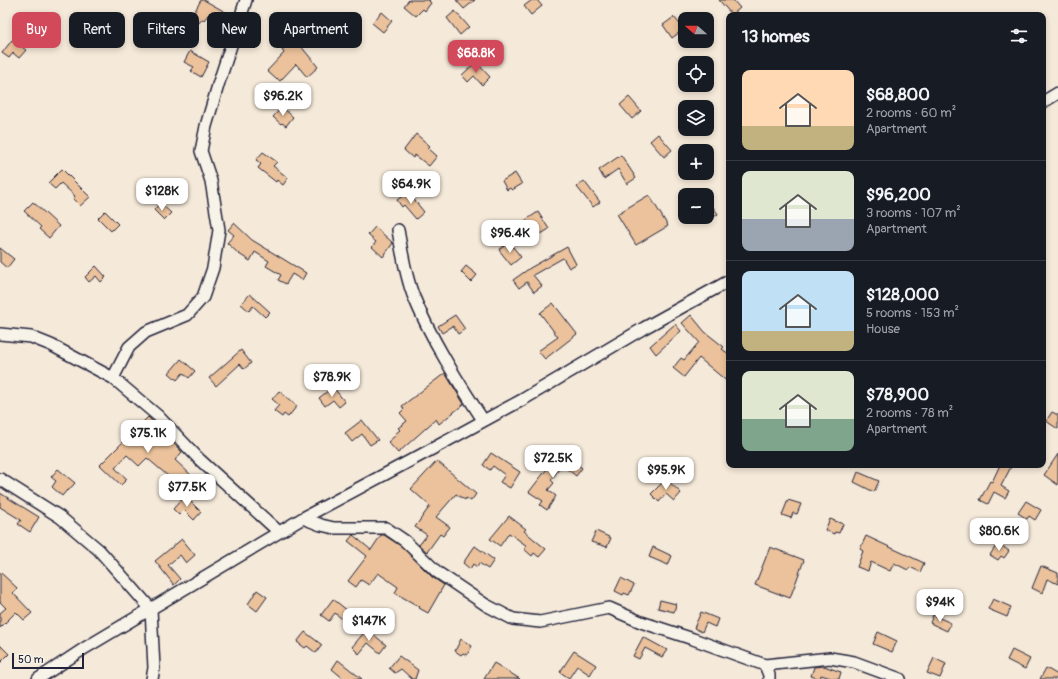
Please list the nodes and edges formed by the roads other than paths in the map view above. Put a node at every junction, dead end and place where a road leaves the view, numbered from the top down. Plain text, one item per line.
1 (246, 0) edge
2 (1058, 93) edge
3 (1046, 100) edge
4 (398, 230) dead end
5 (726, 283) edge
6 (0, 334) edge
7 (113, 378) junction
8 (483, 420) junction
9 (0, 479) edge
10 (303, 518) junction
11 (279, 532) junction
12 (151, 609) junction
13 (765, 665) junction
14 (38, 679) edge
15 (152, 679) edge
16 (769, 679) edge
17 (900, 679) edge

1 - 7 street
2 - 3 street
4 - 8 street
5 - 8 street
6 - 7 street
7 - 11 street
8 - 10 street
9 - 12 street
10 - 11 street
10 - 13 street
11 - 12 street
12 - 14 street
12 - 15 street
13 - 16 street
13 - 17 street

